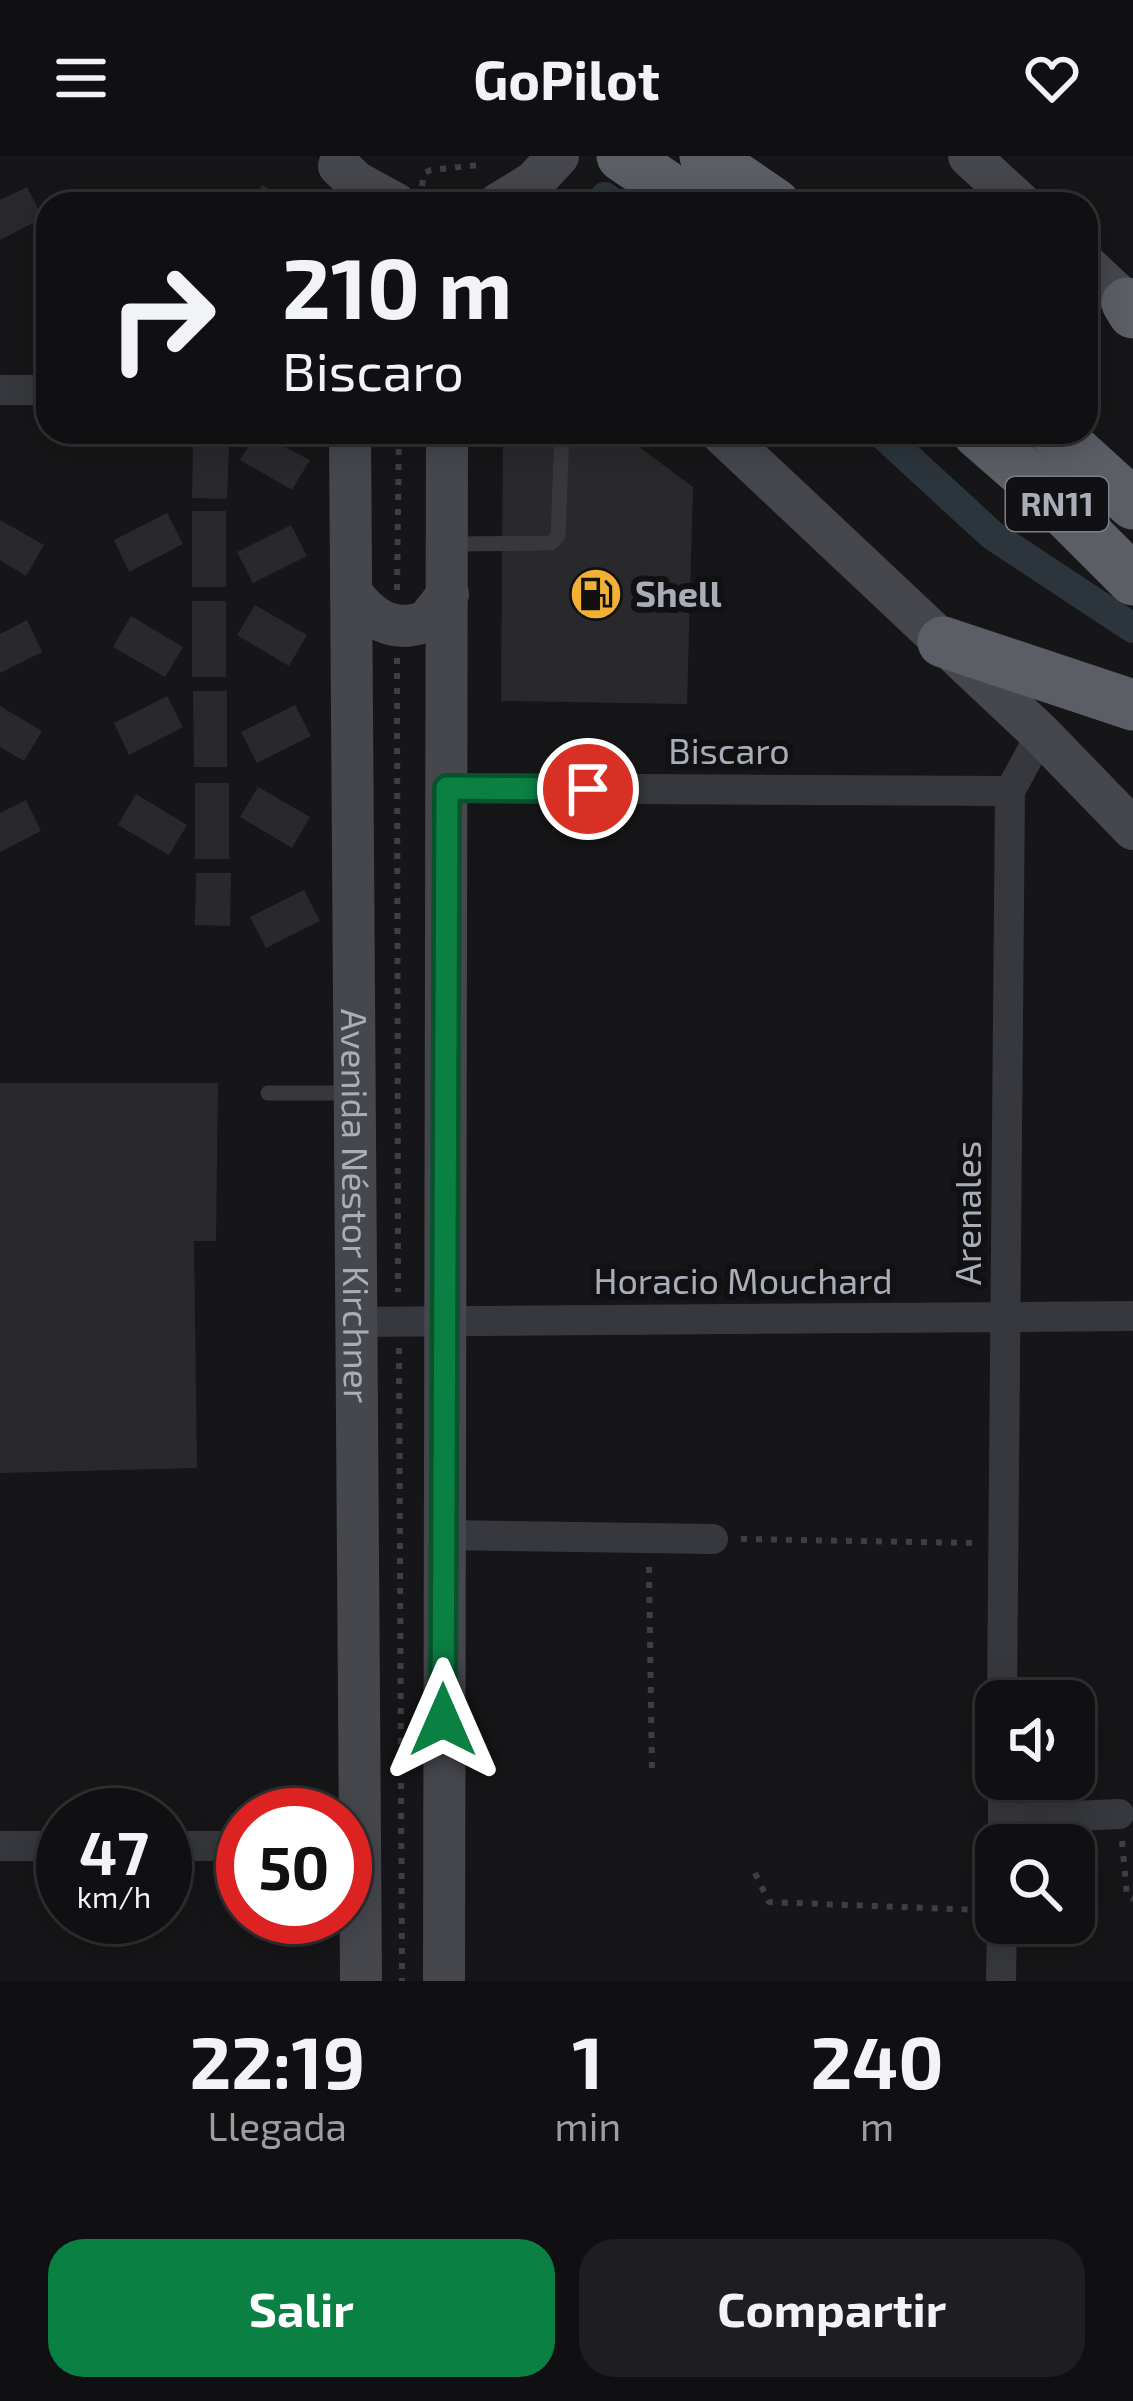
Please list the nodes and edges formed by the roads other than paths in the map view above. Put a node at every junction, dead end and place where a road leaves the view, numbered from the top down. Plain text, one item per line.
1 (558, 156) edge
2 (622, 156) edge
3 (705, 156) edge
4 (969, 156) edge
5 (343, 175) edge
6 (374, 192) edge
7 (518, 192) edge
8 (675, 192) edge
9 (758, 192) edge
10 (1008, 192) edge
11 (1098, 276) edge
12 (1132, 306) edge
13 (0, 390) edge
14 (36, 390) edge
15 (350, 444) edge
16 (447, 444) edge
17 (562, 444) edge
18 (733, 444) edge
19 (991, 444) edge
20 (1067, 444) edge
21 (1133, 504) edge
22 (448, 544) junction
23 (1133, 580) edge
24 (352, 592) junction
25 (448, 594) junction
26 (943, 642) junction
27 (1133, 705) edge
28 (1041, 734) junction
29 (447, 788) junction
30 (1010, 791) junction
31 (1133, 829) edge
32 (268, 1093) dead end
33 (354, 1094) junction
34 (1133, 1316) edge
35 (1006, 1317) junction
36 (353, 1322) junction
37 (443, 1322) junction
38 (444, 1534) junction
39 (713, 1539) road end
40 (1003, 1680) edge
41 (352, 1788) edge
42 (1119, 1814) road end
43 (1055, 1824) edge
44 (0, 1846) edge
45 (36, 1846) edge
46 (359, 1944) edge
47 (1002, 1944) edge
48 (361, 1981) edge
49 (444, 1981) edge
50 (1001, 1981) edge

1 - 7 main road
2 - 8 highway
3 - 9 highway
4 - 10 main road
5 - 6 main road
11 - 12 main road
13 - 14 street
15 - 24 main road, Avenida Néstor Kirchner
16 - 22 main road
17 - 22 lane
18 - 26 main road
19 - 23 highway, RN11
20 - 21 highway, RN11
22 - 25 main road
24 - 25 main road
24 - 33 main road, Avenida Néstor Kirchner
25 - 29 main road
26 - 27 highway
26 - 28 main road
28 - 30 street, Arenales
28 - 31 main road
29 - 30 street, Biscaro
29 - 37 main road
30 - 35 street, Arenales
32 - 33 lane
33 - 36 main road, Avenida Néstor Kirchner
34 - 35 street, Horacio Mouchard
35 - 37 street, Horacio Mouchard
35 - 40 street, Arenales
36 - 37 street, Horacio Mouchard
36 - 41 main road, Avenida Néstor Kirchner
37 - 38 main road
38 - 39 street
38 - 49 main road
42 - 43 street
44 - 45 street
46 - 48 main road, Avenida Néstor Kirchner
47 - 50 street

